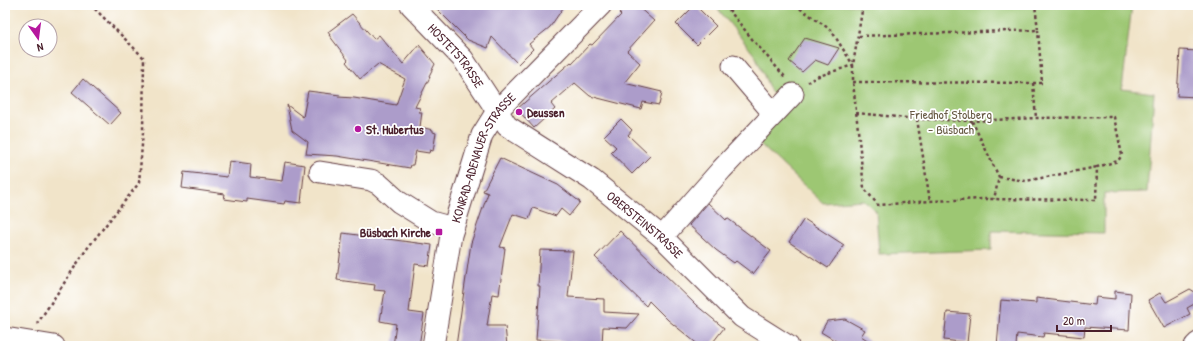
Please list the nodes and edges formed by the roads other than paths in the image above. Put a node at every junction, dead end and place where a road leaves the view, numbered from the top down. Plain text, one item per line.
1 (411, 5) edge
2 (601, 5) edge
3 (733, 66) dead end
4 (795, 92) road end
5 (497, 111) junction
6 (774, 114) junction
7 (320, 172) dead end
8 (453, 228) junction
9 (662, 237) junction
10 (5, 338) edge
11 (1198, 343) edge
12 (54, 346) edge
13 (433, 346) edge
14 (788, 346) edge
15 (1195, 346) edge

1 - 5 street, HOSTETSTRASSE
2 - 5 street, KONRAD-ADENAUER-STRASSE
3 - 6 street
4 - 6 street
5 - 8 street, KONRAD-ADENAUER-STRASSE
5 - 9 street, OBERSTEINSTRASSE
6 - 9 street
7 - 8 street
8 - 13 street, KONRAD-ADENAUER-STRASSE
9 - 14 street, OBERSTEINSTRASSE
10 - 12 street
11 - 15 street

